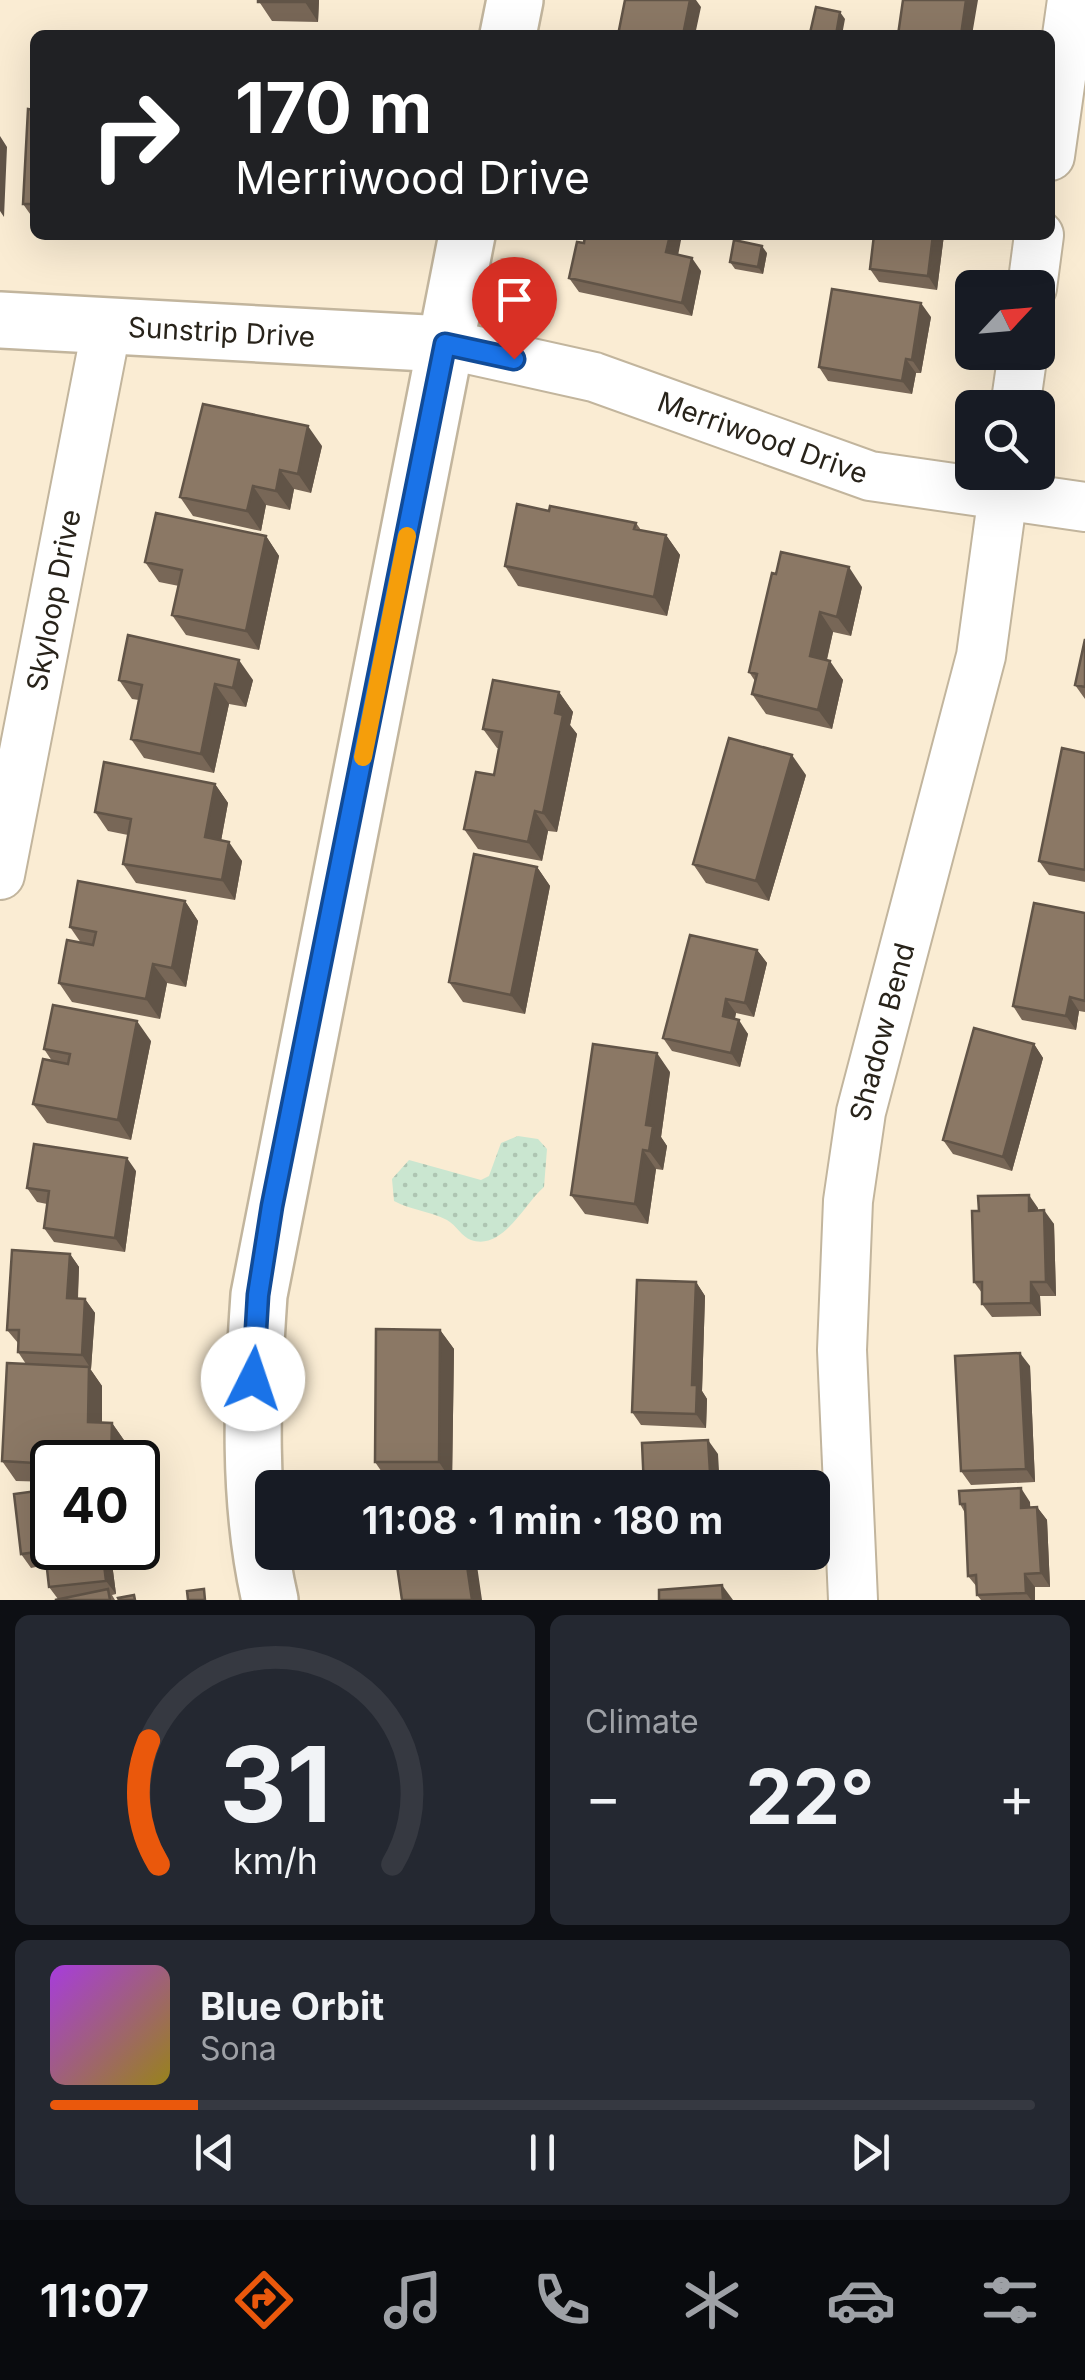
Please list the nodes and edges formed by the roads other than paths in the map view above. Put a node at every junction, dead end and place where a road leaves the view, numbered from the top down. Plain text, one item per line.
1 (515, 0) edge
2 (1072, 0) edge
3 (509, 30) edge
4 (1055, 121) edge
5 (466, 240) edge
6 (1038, 240) edge
7 (1034, 270) edge
8 (0, 320) edge
9 (107, 325) junction
10 (445, 344) junction
11 (955, 480) edge
12 (1003, 490) edge
13 (1028, 490) edge
14 (1085, 507) edge
15 (0, 874) edge
16 (270, 1600) edge
17 (853, 1600) edge

1 - 3 street
2 - 4 street
5 - 10 street
6 - 7 street
8 - 9 street, Sunstrip Drive
9 - 10 street, Sunstrip Drive
9 - 15 street, Skyloop Drive
10 - 11 street, Merriwood Drive
10 - 16 street
12 - 17 street, Shadow Bend
13 - 14 street, Merriwood Drive

